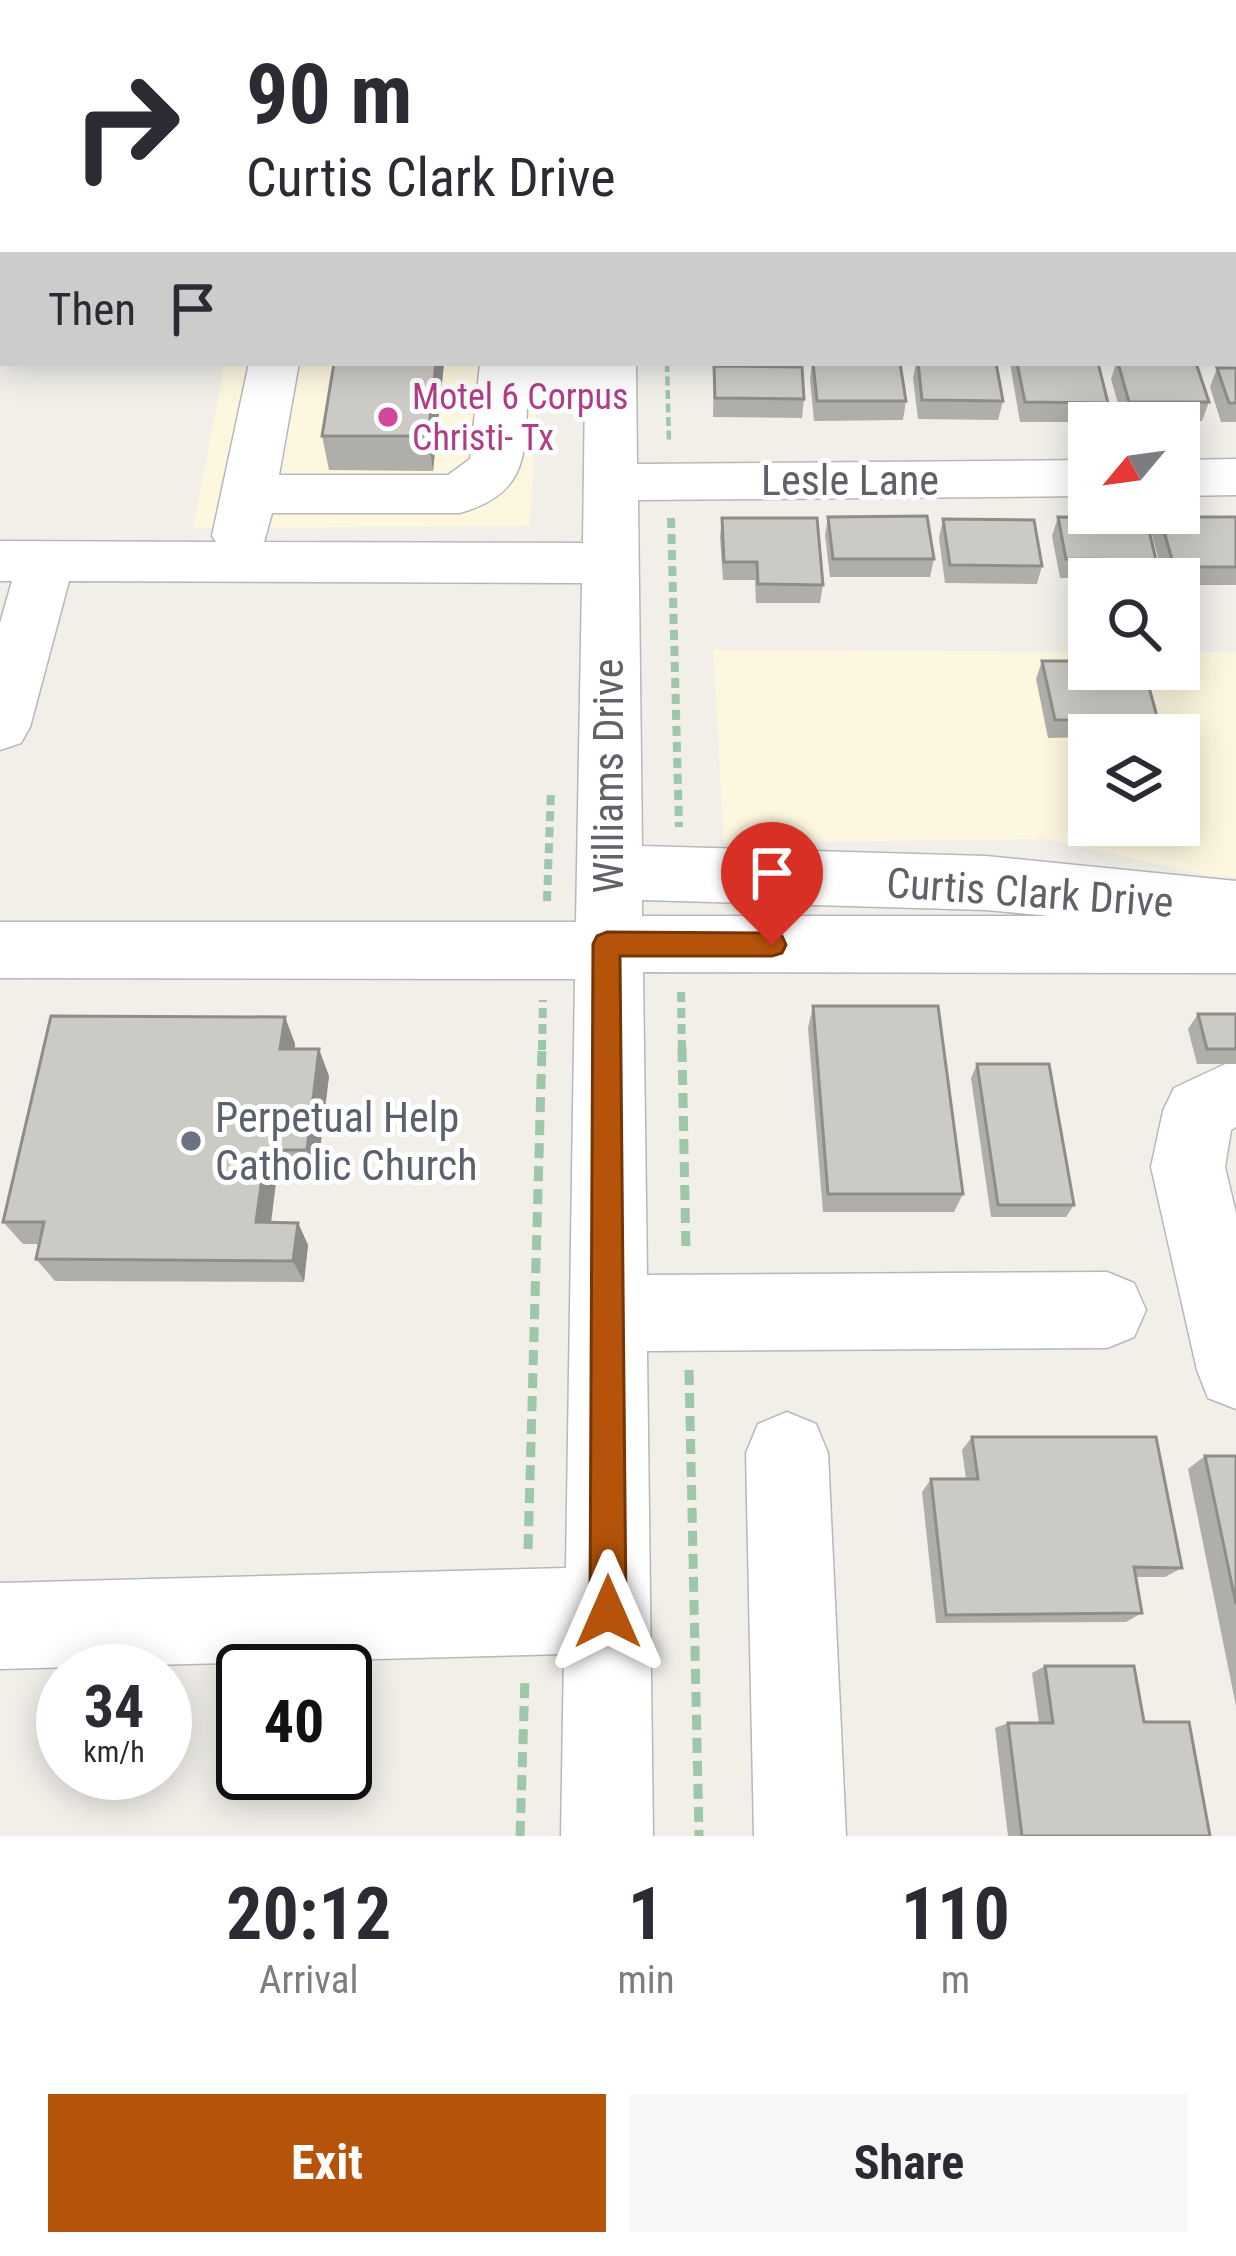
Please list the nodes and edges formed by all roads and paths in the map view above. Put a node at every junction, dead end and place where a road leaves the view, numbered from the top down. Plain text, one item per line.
1 (273, 366) edge
2 (629, 366) edge
3 (504, 367) edge
4 (1236, 477) edge
5 (1068, 478) edge
6 (1200, 478) edge
7 (640, 481) junction
8 (249, 494) junction
9 (23, 561) edge
10 (235, 562) junction
11 (608, 563) junction
12 (13, 637) edge
13 (0, 727) edge
14 (551, 768) dead end
15 (608, 872) junction
16 (680, 874) junction
17 (1236, 908) edge
18 (680, 944) junction
19 (1236, 945) edge
20 (586, 948) junction
21 (0, 950) edge
22 (1236, 1091) edge
23 (1107, 1310) dead end
24 (608, 1313) junction
25 (688, 1313) junction
26 (1236, 1370) edge
27 (788, 1453) dead end
28 (568, 1611) junction
29 (0, 1625) edge
30 (520, 1836) edge
31 (607, 1836) edge
32 (699, 1836) edge
33 (800, 1836) edge

1 - 8 street
2 - 3 street
2 - 7 street, Williams Drive
2 - 7 path
3 - 8 street
4 - 6 street
5 - 7 street, Lesle Lane
7 - 11 street, Williams Drive
7 - 16 path
8 - 10 street
9 - 10 street
9 - 12 street
10 - 11 street
11 - 15 street, Williams Drive
12 - 13 street
14 - 20 path
15 - 16 street, Curtis Clark Drive
15 - 20 street, Williams Drive
16 - 17 street, Curtis Clark Drive
18 - 19 street, Curtis Clark Drive
18 - 20 street, Curtis Clark Drive
18 - 25 path
20 - 21 street, Curtis Clark Drive
20 - 24 street, Williams Drive
20 - 28 path
22 - 26 street
23 - 25 street
24 - 25 street
24 - 28 street, Williams Drive
25 - 32 path
27 - 33 street
28 - 29 street
28 - 30 path
28 - 31 street, Williams Drive

